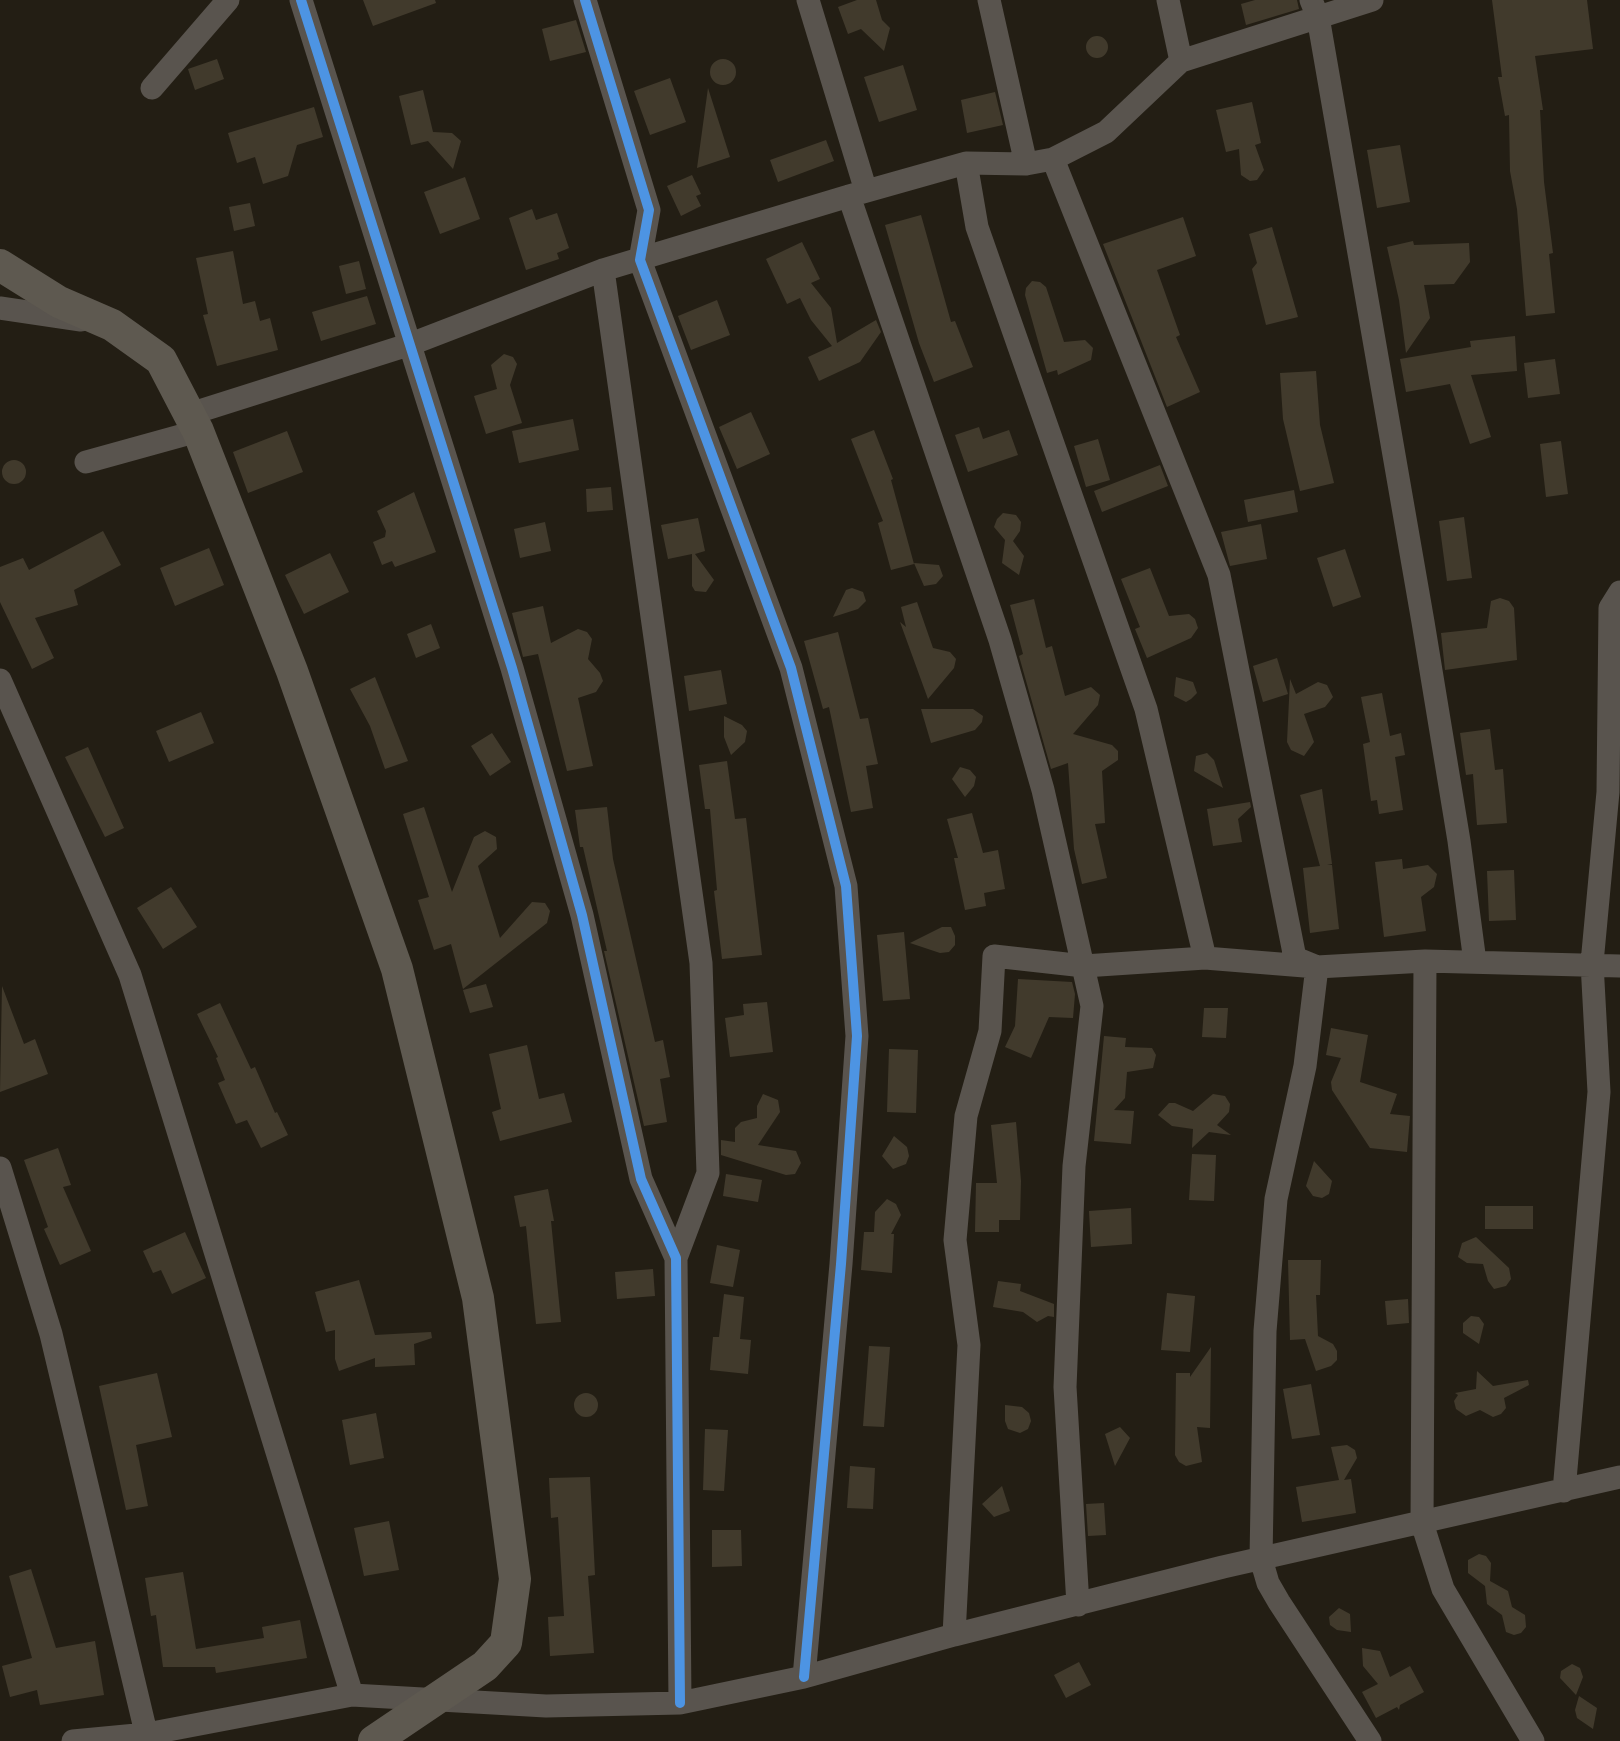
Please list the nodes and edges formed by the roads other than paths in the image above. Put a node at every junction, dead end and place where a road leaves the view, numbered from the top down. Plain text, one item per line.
1 (228, 0) edge
2 (301, 0) edge
3 (585, 0) edge
4 (808, 0) edge
5 (989, 0) edge
6 (1168, 0) edge
7 (1372, 0) edge
8 (211, 9) edge
9 (1315, 9) edge
10 (1181, 61) junction
11 (152, 88) dead end
12 (1054, 159) junction
13 (966, 163) junction
14 (1026, 164) junction
15 (857, 193) junction
16 (640, 260) junction
17 (0, 265) edge
18 (603, 270) junction
19 (0, 308) edge
20 (112, 325) junction
21 (411, 344) junction
22 (194, 423) junction
23 (86, 463) dead end
24 (1620, 592) edge
25 (0, 680) edge
26 (1205, 958) junction
27 (1424, 961) junction
28 (1475, 962) junction
29 (1592, 963) junction
30 (1084, 966) junction
31 (1620, 966) edge
32 (1317, 967) junction
33 (0, 1168) edge
34 (676, 1258) junction
35 (1620, 1477) edge
36 (1564, 1491) junction
37 (1422, 1523) junction
38 (1261, 1559) junction
39 (1078, 1605) junction
40 (954, 1635) junction
41 (804, 1677) junction
42 (352, 1696) junction
43 (433, 1699) junction
44 (680, 1703) junction
45 (148, 1737) edge
46 (73, 1741) edge
47 (374, 1741) edge
48 (1370, 1741) edge
49 (1533, 1741) edge

1 - 8 street
2 - 21 street
3 - 16 street
4 - 15 street
5 - 14 street
6 - 10 street
7 - 9 street
8 - 11 street
9 - 10 street
9 - 28 street
10 - 12 street
12 - 14 street
12 - 32 street
13 - 14 street
13 - 15 street
13 - 26 street
15 - 16 street
15 - 30 street
16 - 18 street
16 - 41 street
17 - 20 street
18 - 21 street
18 - 34 street
19 - 20 street
20 - 22 street
21 - 22 street
21 - 34 street
22 - 23 street
22 - 43 street
24 - 29 street
25 - 42 street
26 - 30 street
26 - 32 street
27 - 28 street
27 - 32 street
27 - 37 street
28 - 29 street
29 - 31 street
29 - 36 street
30 - 39 street
30 - 40 street
32 - 38 street
33 - 45 street
34 - 44 street
35 - 36 street
36 - 37 street
37 - 38 street
37 - 49 street
38 - 39 street
38 - 48 street
39 - 40 street
40 - 41 street
41 - 44 street
42 - 43 street
42 - 45 street
43 - 44 street
43 - 47 street
45 - 46 street

